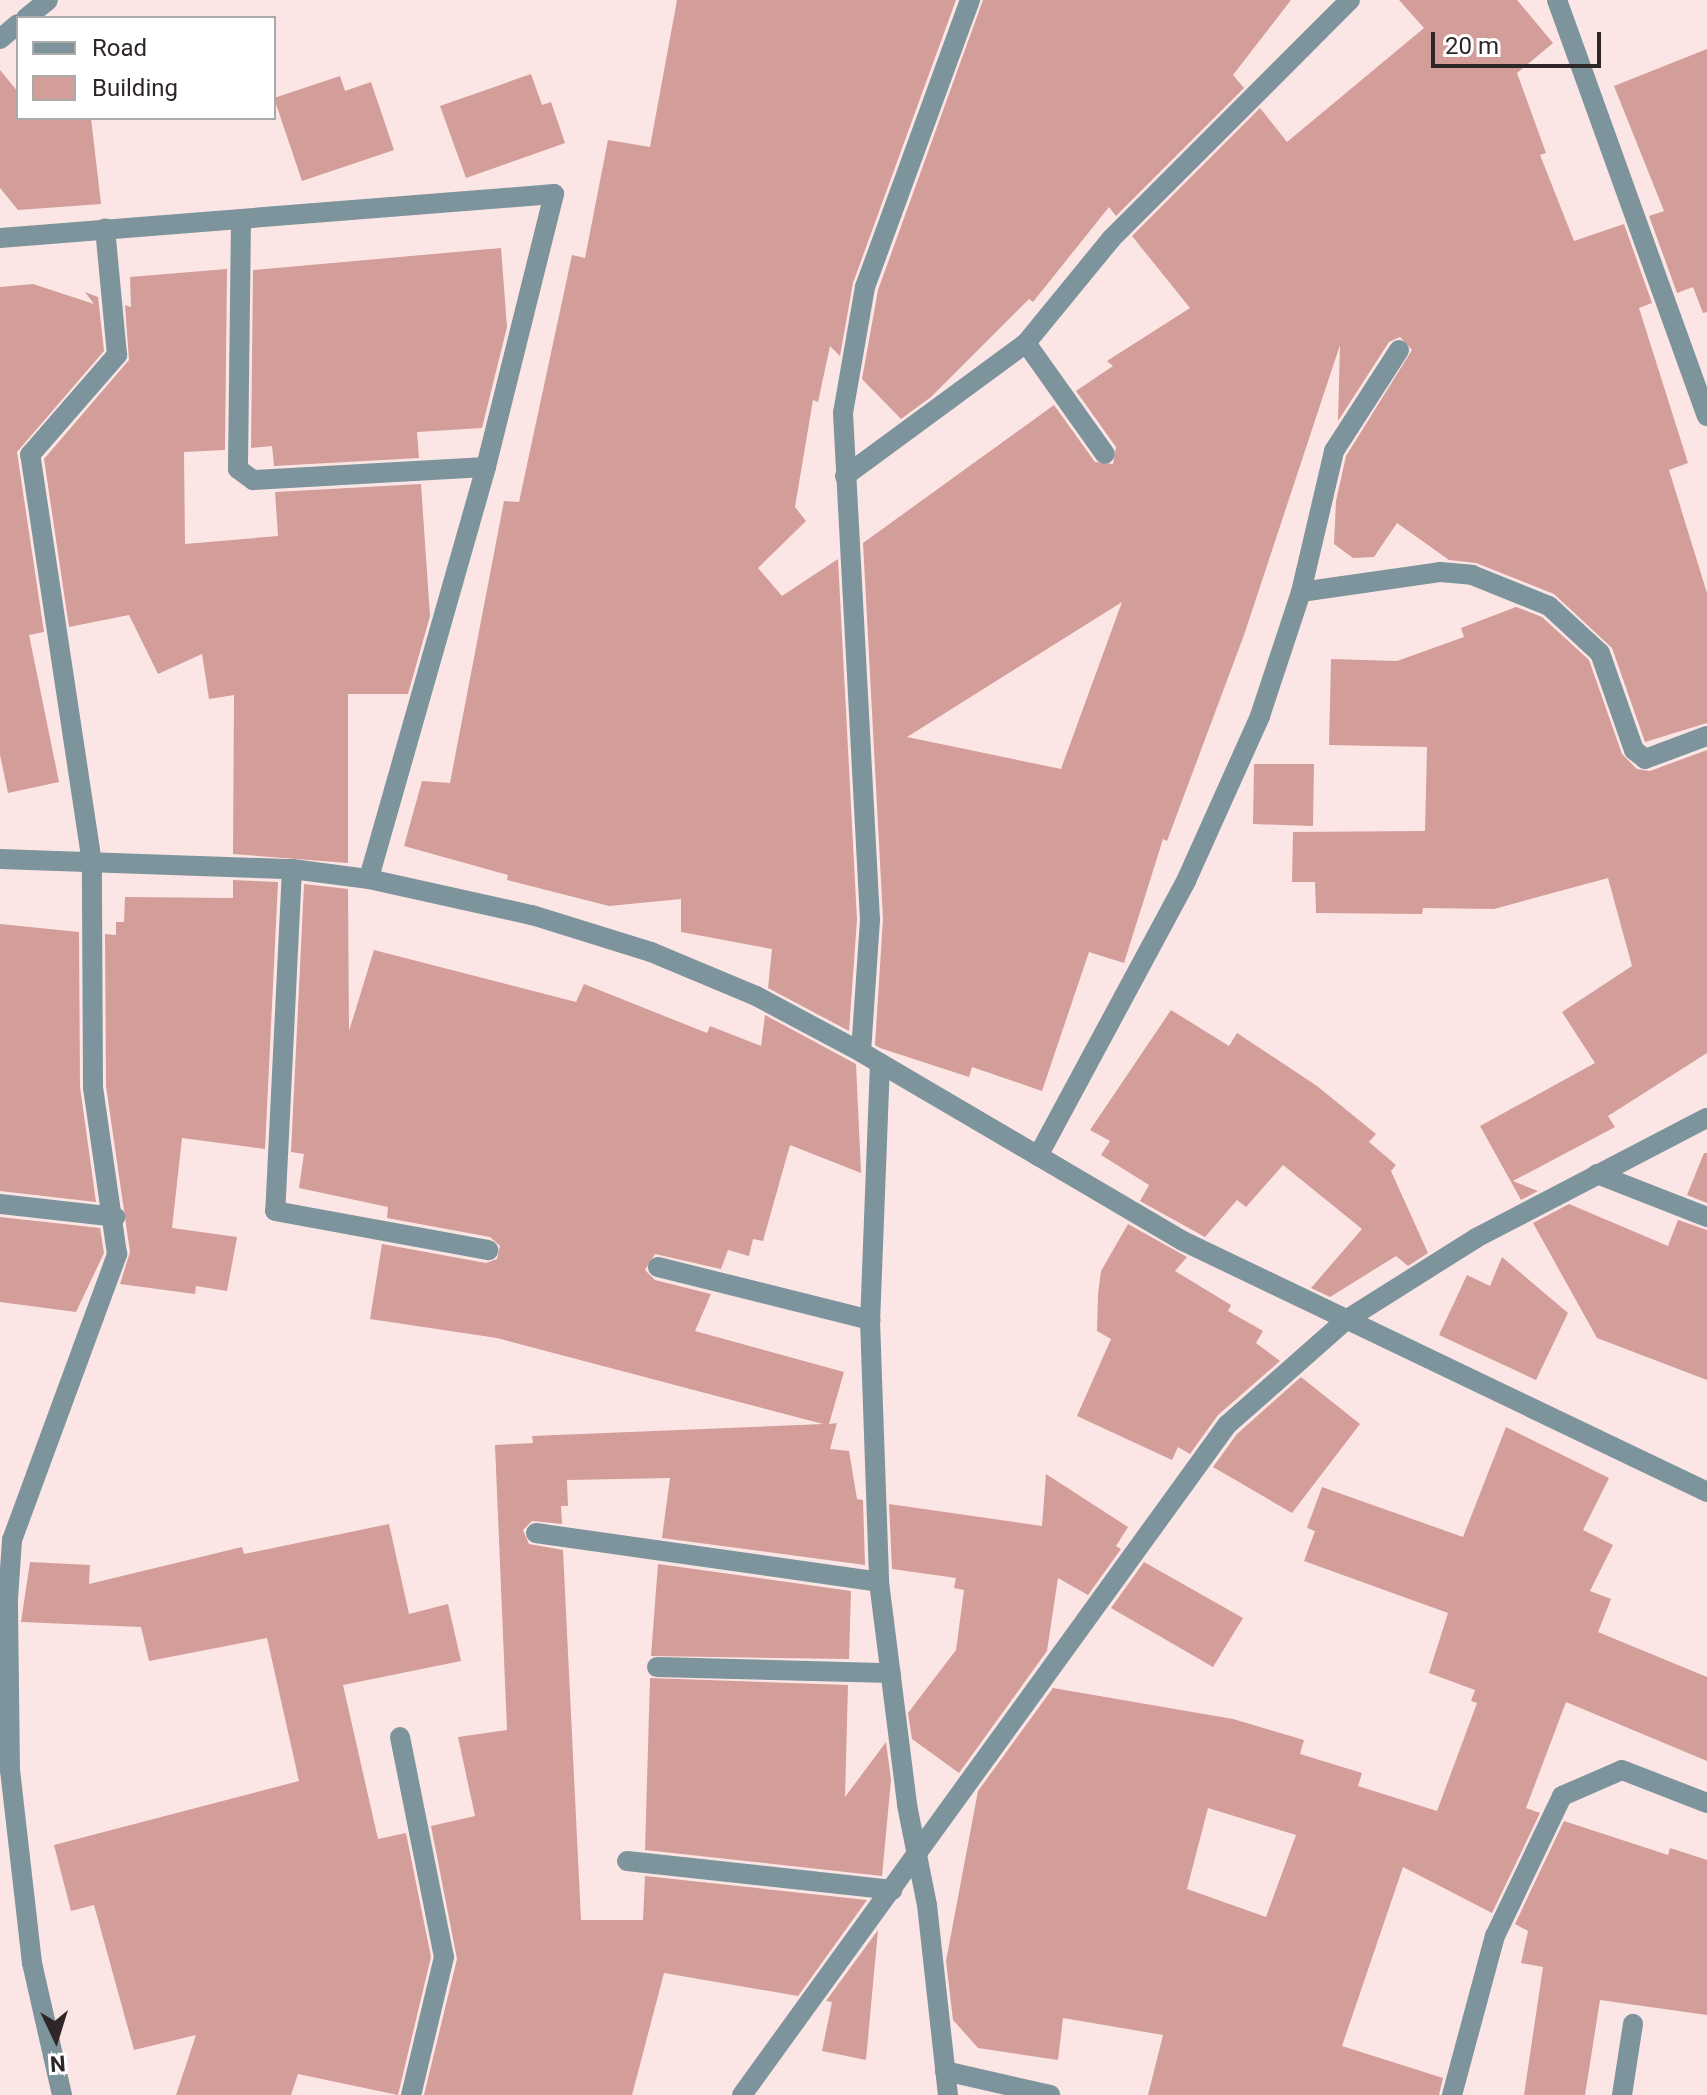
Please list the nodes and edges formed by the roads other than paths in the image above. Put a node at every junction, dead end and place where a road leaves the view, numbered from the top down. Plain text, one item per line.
1 (48, 0) edge
2 (970, 0) edge
3 (1350, 0) edge
4 (1557, 0) edge
5 (28, 16) edge
6 (16, 26) edge
7 (0, 39) edge
8 (241, 219) junction
9 (105, 229) junction
10 (0, 238) edge
11 (1026, 343) junction
12 (1399, 350) dead end
13 (1707, 416) edge
14 (1105, 454) dead end
15 (486, 467) junction
16 (845, 476) junction
17 (1301, 592) junction
18 (1707, 736) edge
19 (0, 859) edge
20 (92, 863) junction
21 (292, 869) junction
22 (369, 879) junction
23 (861, 1052) junction
24 (880, 1063) junction
25 (1707, 1118) edge
26 (1038, 1156) junction
27 (1597, 1174) junction
28 (0, 1204) edge
29 (115, 1217) junction
30 (1707, 1217) edge
31 (488, 1250) dead end
32 (658, 1267) dead end
33 (870, 1320) junction
34 (1346, 1320) junction
35 (1707, 1492) edge
36 (536, 1533) dead end
37 (879, 1582) junction
38 (4, 1647) edge
39 (657, 1667) dead end
40 (891, 1673) junction
41 (400, 1737) dead end
42 (1707, 1803) edge
43 (916, 1858) junction
44 (627, 1861) dead end
45 (892, 1890) junction
46 (1633, 2024) dead end
47 (945, 2071) junction
48 (62, 2095) edge
49 (411, 2095) edge
50 (742, 2095) edge
51 (948, 2095) edge
52 (1050, 2095) edge
53 (1452, 2095) edge
54 (1622, 2095) edge

1 - 5 street
2 - 16 street
3 - 11 street
4 - 13 street
6 - 7 street
8 - 9 street
8 - 15 street
8 - 15 street
9 - 10 street
9 - 20 street
11 - 14 street
11 - 16 street
12 - 17 street
15 - 22 street
16 - 23 street
17 - 18 street
17 - 26 street
19 - 20 street
20 - 21 street
20 - 29 street
21 - 22 street
21 - 31 street
22 - 23 street
23 - 24 street
24 - 26 street
24 - 33 street
25 - 27 street
26 - 34 street
27 - 30 street
27 - 34 street
28 - 29 street
29 - 38 street
32 - 33 street
33 - 37 street
34 - 35 street
34 - 43 street
36 - 37 street
37 - 40 street
38 - 48 street
39 - 40 street
40 - 43 street
41 - 49 street
42 - 53 street
43 - 45 street
43 - 47 street
44 - 45 street
45 - 50 street
46 - 54 street
47 - 51 street
47 - 52 street

